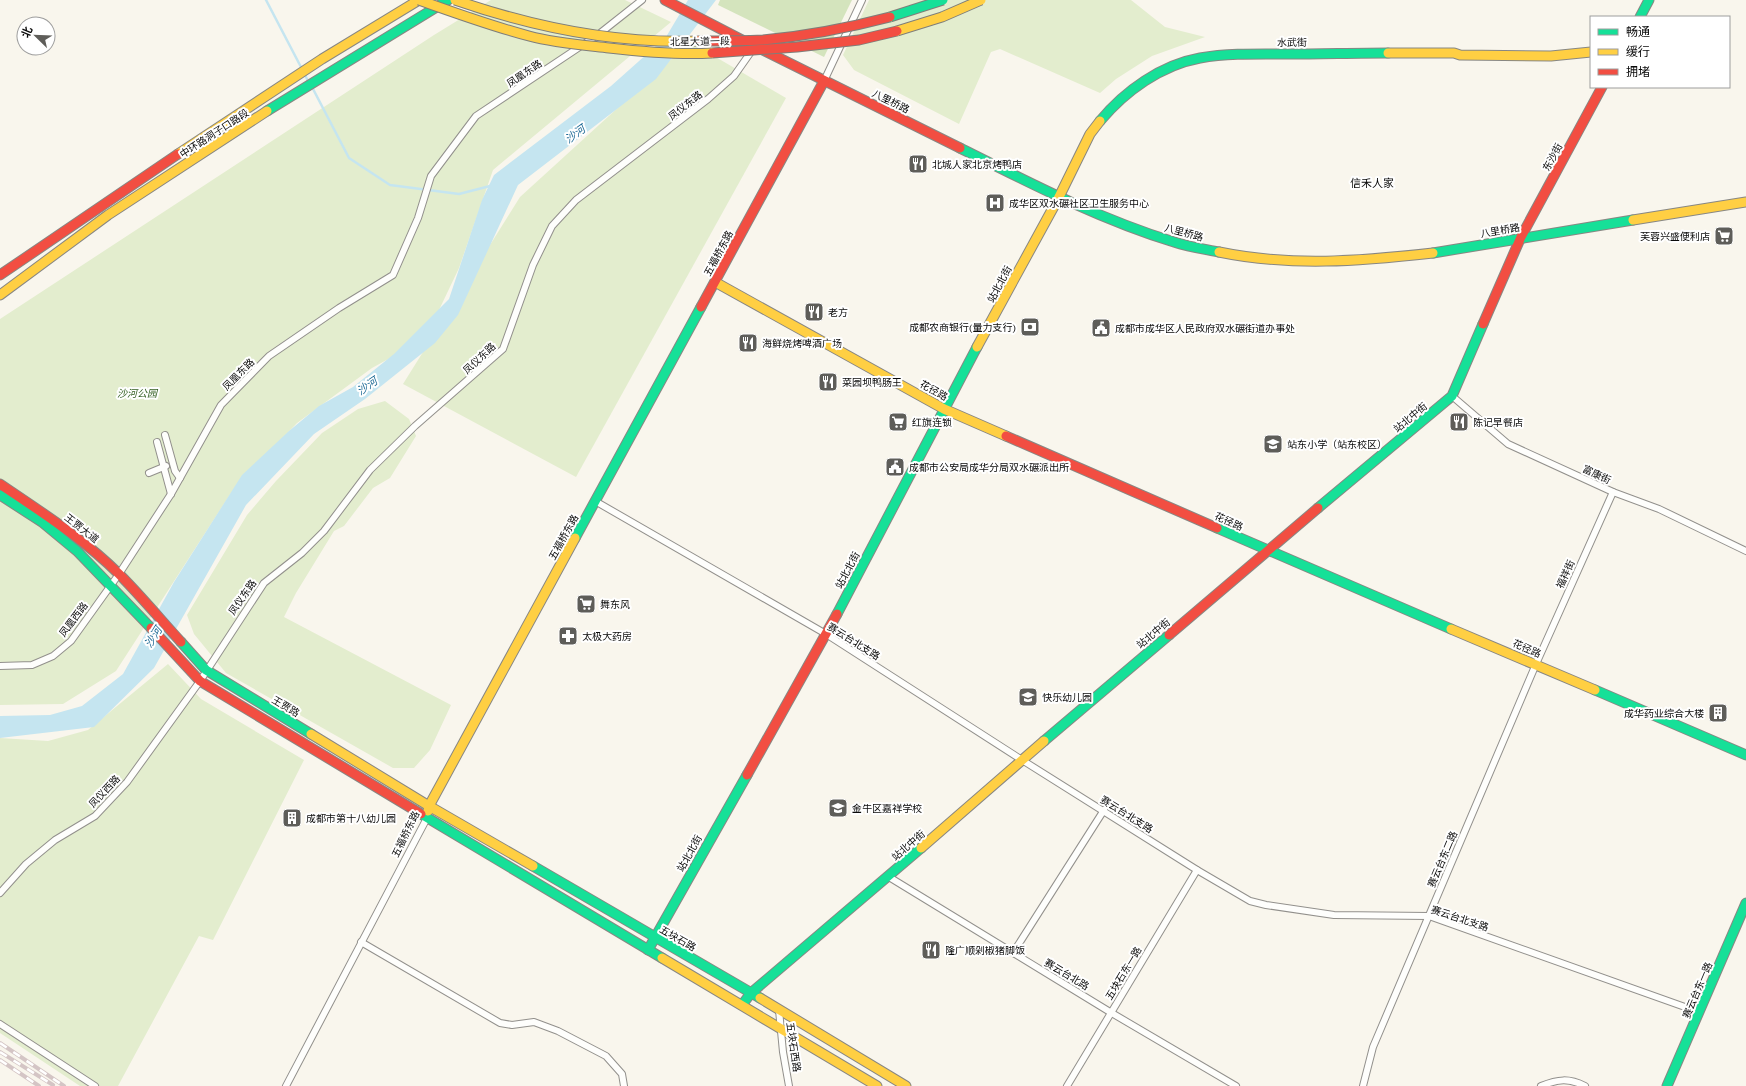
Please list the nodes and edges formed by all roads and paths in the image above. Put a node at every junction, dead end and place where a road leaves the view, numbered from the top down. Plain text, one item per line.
1 (419, 0) edge
2 (448, 0) edge
3 (455, 0) edge
4 (642, 0) edge
5 (665, 0) edge
6 (862, 0) edge
7 (943, 0) edge
8 (981, 0) edge
9 (1649, 0) edge
10 (1641, 16) edge
11 (755, 46) junction
12 (1590, 52) edge
13 (824, 81) junction
14 (1601, 88) edge
15 (1059, 197) junction
16 (1746, 202) edge
17 (1521, 238) junction
18 (0, 276) edge
19 (715, 282) junction
20 (0, 295) edge
21 (1452, 396) junction
22 (944, 409) junction
23 (165, 435) dead end
24 (157, 442) dead end
25 (173, 463) junction
26 (164, 467) junction
27 (149, 473) dead end
28 (180, 478) junction
29 (0, 484) edge
30 (1613, 492) junction
31 (171, 494) junction
32 (0, 495) edge
33 (595, 501) junction
34 (1268, 550) junction
35 (1746, 551) edge
36 (119, 574) junction
37 (110, 585) junction
38 (142, 599) joint
39 (826, 634) junction
40 (1536, 664) junction
41 (0, 666) edge
42 (206, 670) junction
43 (200, 681) junction
44 (1746, 755) edge
45 (1022, 760) junction
46 (433, 809) junction
47 (1104, 810) junction
48 (427, 818) junction
49 (1197, 870) junction
50 (889, 877) junction
51 (0, 893) edge
52 (1746, 903) edge
53 (1429, 916) junction
54 (655, 937) junction
55 (361, 942) junction
56 (648, 950) junction
57 (1013, 953) junction
58 (751, 993) junction
59 (742, 1005) junction
60 (779, 1010) junction
61 (1110, 1012) junction
62 (1699, 1012) junction
63 (0, 1024) edge
64 (780, 1028) junction
65 (95, 1086) edge
66 (286, 1086) edge
67 (624, 1086) edge
68 (789, 1086) edge
69 (877, 1086) edge
70 (906, 1086) edge
71 (1067, 1086) edge
72 (1236, 1086) edge
73 (1363, 1086) edge
74 (1541, 1086) edge
75 (1585, 1086) edge
76 (1667, 1086) edge

1 - 8 main road, 北星大道一段, bridge
1 - 18 main road, 中环路洞子口路段
2 - 20 main road, 中环路洞子口路段
3 - 7 main road, 北星大道一段, bridge
4 - 28 street, 凤凰东路
5 - 11 main road, 八里桥路
6 - 13 street, 五福桥东路
9 - 10 main road
11 - 13 main road, 八里桥路
11 - 42 street, 凤仪东路
12 - 15 main road, 水武街
13 - 15 main road, 八里桥路
13 - 19 main road, 五福桥东路
14 - 17 main road, 东沙街
15 - 17 main road, 八里桥路
15 - 22 main road, 站北北街
16 - 17 main road, 八里桥路
17 - 21 main road, 站北中街
19 - 22 main road, 花径路
19 - 33 main road, 五福桥东路
21 - 30 street, 富康街
21 - 34 main road, 站北中街
22 - 34 main road, 花径路
22 - 39 main road, 站北北街
23 - 25 street
24 - 26 street
25 - 26 street
25 - 28 street
26 - 27 street
26 - 31 street
28 - 31 street, 凤凰东路
29 - 36 main road, 王贾大道
30 - 35 street, 富康街
30 - 40 street, 福祥街
31 - 36 street, 凤凰东路
32 - 37 main road, 王贾大道
33 - 39 street, 赛云台北支路
33 - 46 main road, 五福桥东路
34 - 40 main road, 花径路
34 - 45 main road, 站北中街
36 - 37 street, 凤凰东路
36 - 38 main road, 王贾大道
37 - 41 street, 凤凰西路
37 - 43 main road, 王贾大道
38 - 42 main road, 王贾路
39 - 45 street, 赛云台北支路
39 - 54 main road, 站北北街
40 - 44 main road, 花径路
40 - 53 street, 赛云台东二路
42 - 43 street, 凤仪东路
42 - 46 main road, 王贾路
43 - 48 main road
43 - 51 street, 凤仪西路
45 - 47 street, 赛云台北支路
45 - 50 main road, 站北中街
46 - 48 main road, 五福桥东路
46 - 54 main road, 五块石路
47 - 49 street, 赛云台北支路
47 - 57 street
48 - 55 street, 五福桥东路
48 - 56 main road
49 - 53 street, 赛云台北支路
49 - 61 street, 五块石东一路
50 - 57 street, 赛云台北路
50 - 58 main road, 站北中街
52 - 62 main road, 赛云台东一路
53 - 62 street, 赛云台北支路
53 - 73 street, 赛云台东二路
54 - 56 main road, 站北北街
54 - 58 main road, 五块石路
55 - 66 street, 五福桥东路
55 - 67 street
56 - 59 main road
57 - 61 street, 赛云台北路
58 - 59 main road, 站北中街
58 - 60 main road, 五块石路
59 - 64 main road
60 - 64 street, 五块石西路
60 - 70 main road, 五块石路
61 - 71 street, 五块石东一路
61 - 72 street, 赛云台北路
62 - 76 main road, 赛云台东一路
63 - 65 street
64 - 68 street, 五块石西路
64 - 69 main road
74 - 75 street

